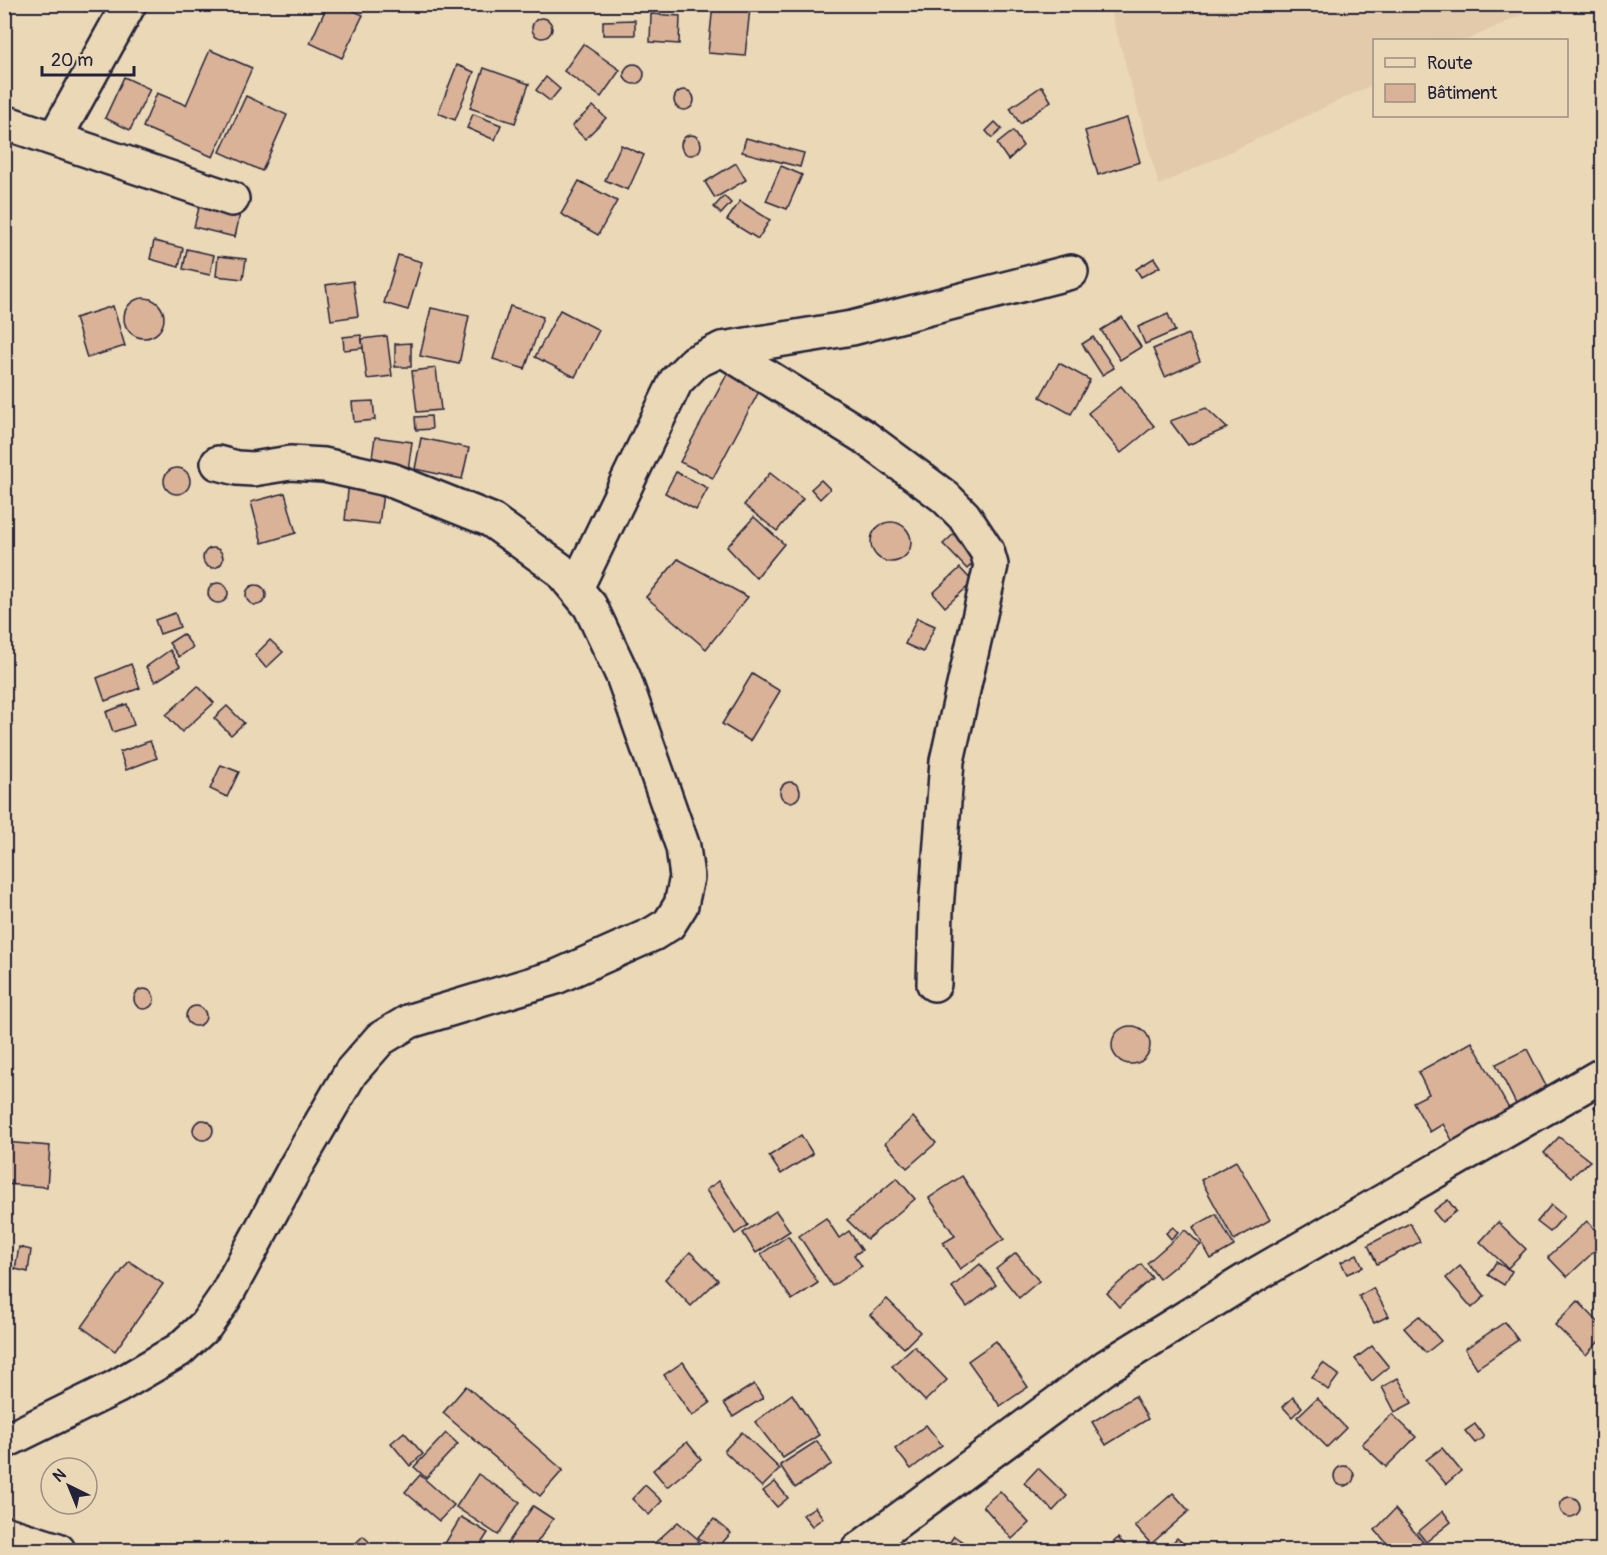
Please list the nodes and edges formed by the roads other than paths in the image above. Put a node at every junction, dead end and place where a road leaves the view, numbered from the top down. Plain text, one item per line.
1 (129, 4) edge
2 (4, 122) edge
3 (55, 138) junction
4 (232, 200) dead end
5 (1071, 272) dead end
6 (723, 349) junction
7 (218, 463) dead end
8 (576, 588) junction
9 (934, 984) dead end
10 (1602, 1076) edge
11 (4, 1442) edge
12 (4, 1533) edge
13 (58, 1551) edge
14 (858, 1551) edge

1 - 3 street
2 - 3 street
3 - 4 street
5 - 6 street
6 - 8 street
6 - 9 street
7 - 8 street
8 - 11 street
10 - 14 street
12 - 13 street

